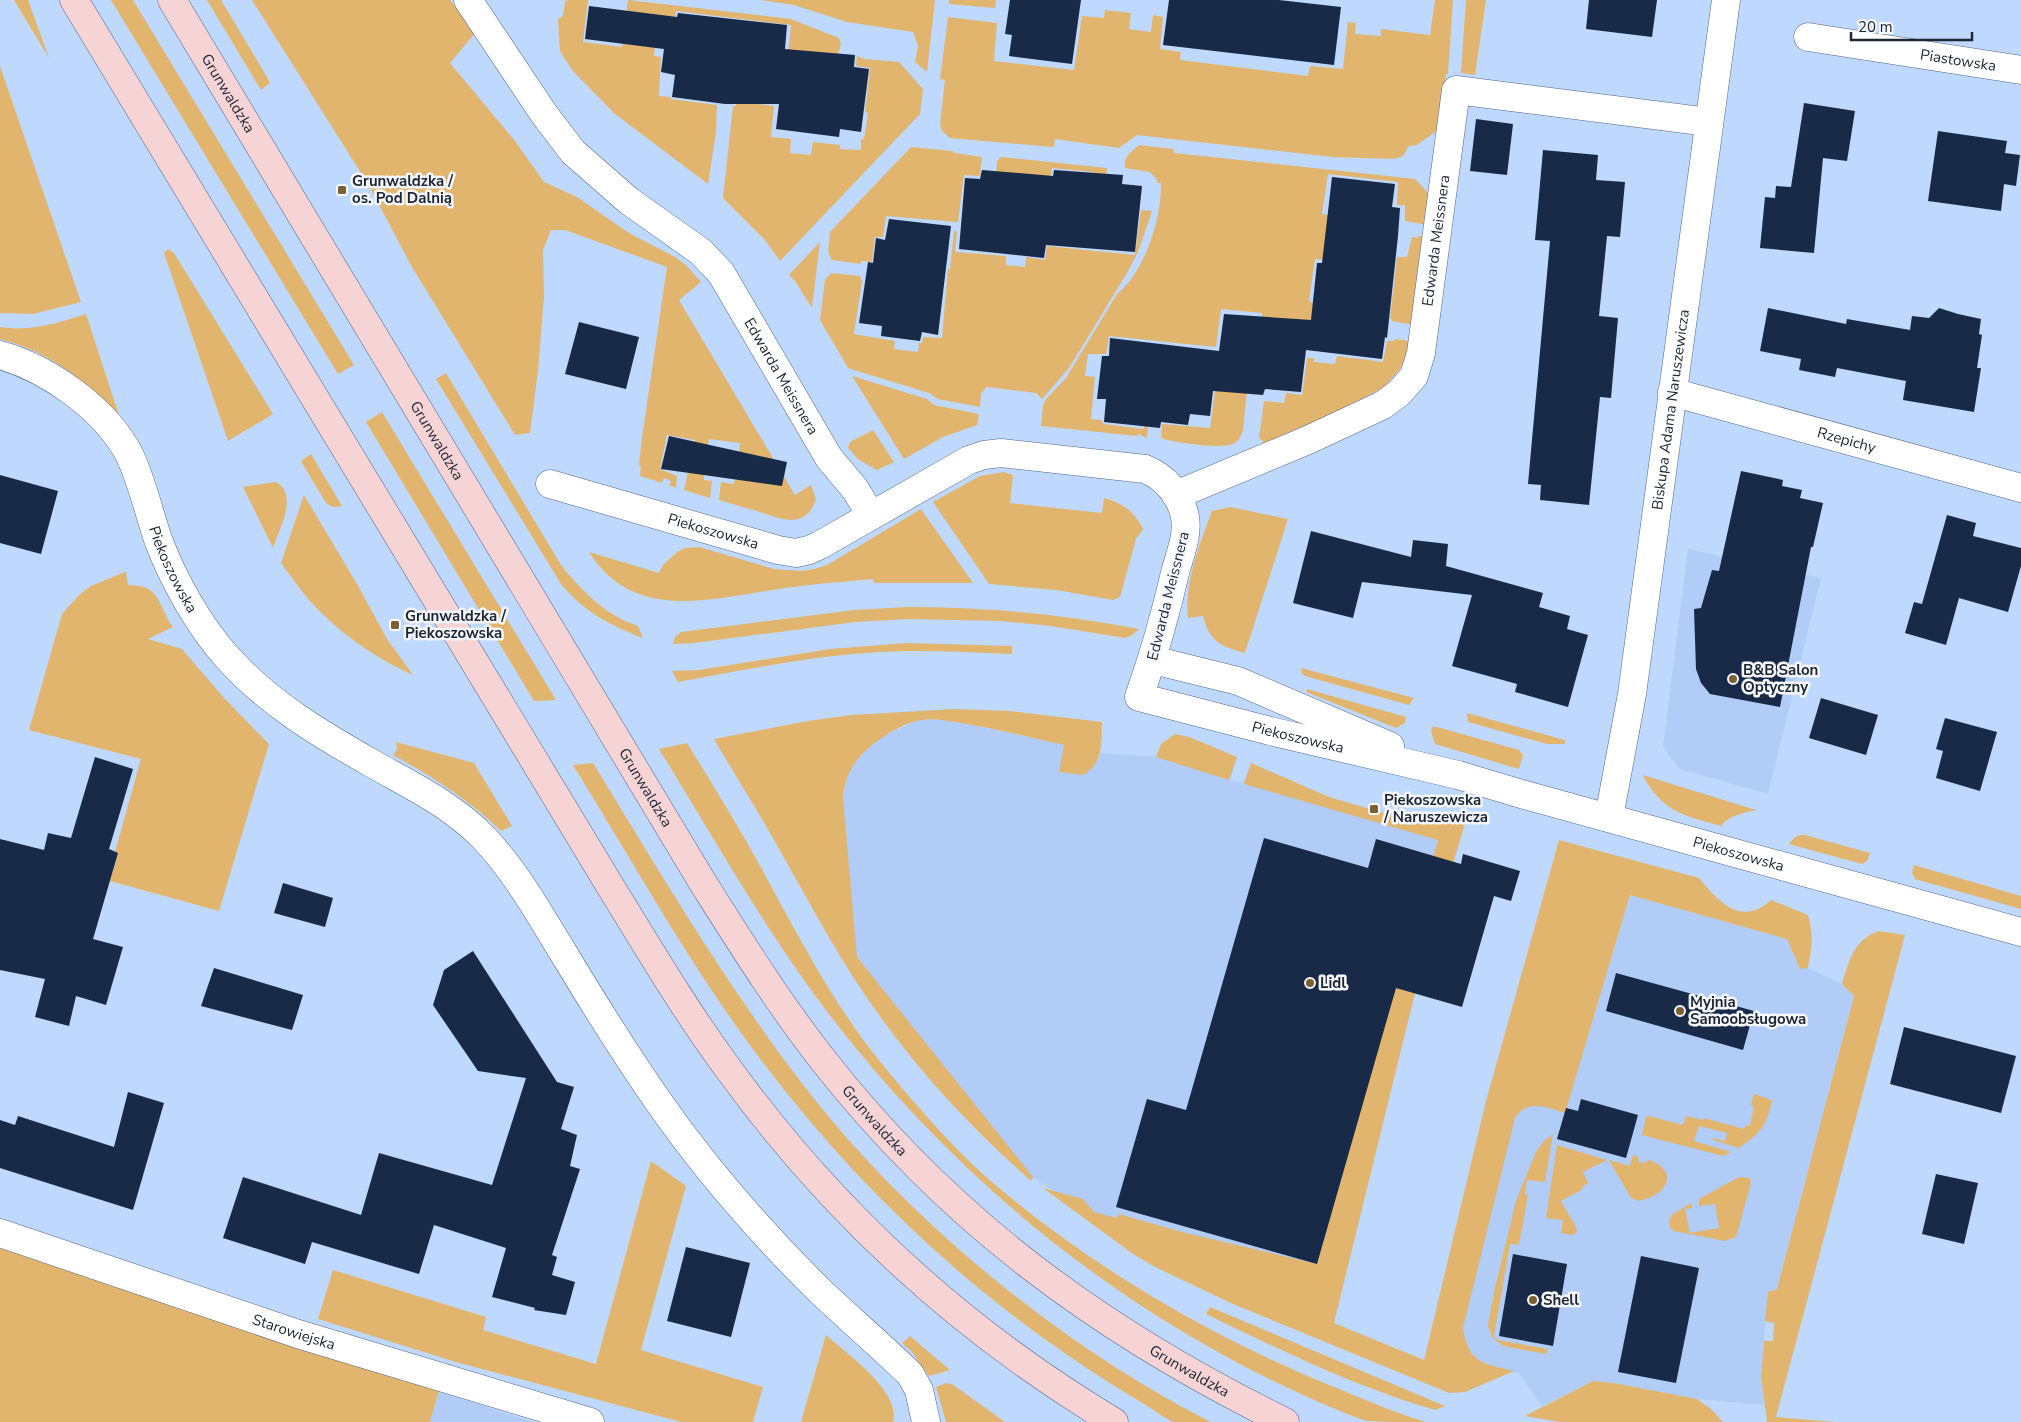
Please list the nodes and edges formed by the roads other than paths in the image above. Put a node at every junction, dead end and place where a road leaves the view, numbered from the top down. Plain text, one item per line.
1 (74, 0) edge
2 (172, 0) edge
3 (468, 0) edge
4 (1726, 0) edge
5 (1808, 37) dead end
6 (2021, 70) edge
7 (1709, 122) junction
8 (0, 355) edge
9 (1672, 392) junction
10 (550, 484) dead end
11 (2021, 488) edge
12 (1176, 495) junction
13 (871, 515) junction
14 (1153, 660) junction
15 (1139, 697) joint
16 (1458, 775) junction
17 (1608, 817) junction
18 (2021, 932) edge
19 (0, 1233) edge
20 (590, 1422) edge
21 (926, 1422) edge
22 (1114, 1422) edge
23 (1285, 1422) edge

1 - 22 main road
2 - 23 main road, Grunwaldzka
3 - 13 street, Edwarda Meissnera
4 - 7 street, Biskupa Adama Naruszewicza
5 - 6 street, Piastowska
7 - 9 street, Biskupa Adama Naruszewicza
7 - 12 street, Edwarda Meissnera
8 - 21 street, Piekoszowska
9 - 11 street, Rzepichy
9 - 17 street, Biskupa Adama Naruszewicza
10 - 13 street, Piekoszowska
12 - 13 street, Edwarda Meissnera
12 - 14 street, Edwarda Meissnera
14 - 15 street, Edwarda Meissnera
14 - 16 street, Piekoszowska
15 - 16 street, Piekoszowska
16 - 17 street, Piekoszowska
17 - 18 street, Piekoszowska
19 - 20 street, Starowiejska

